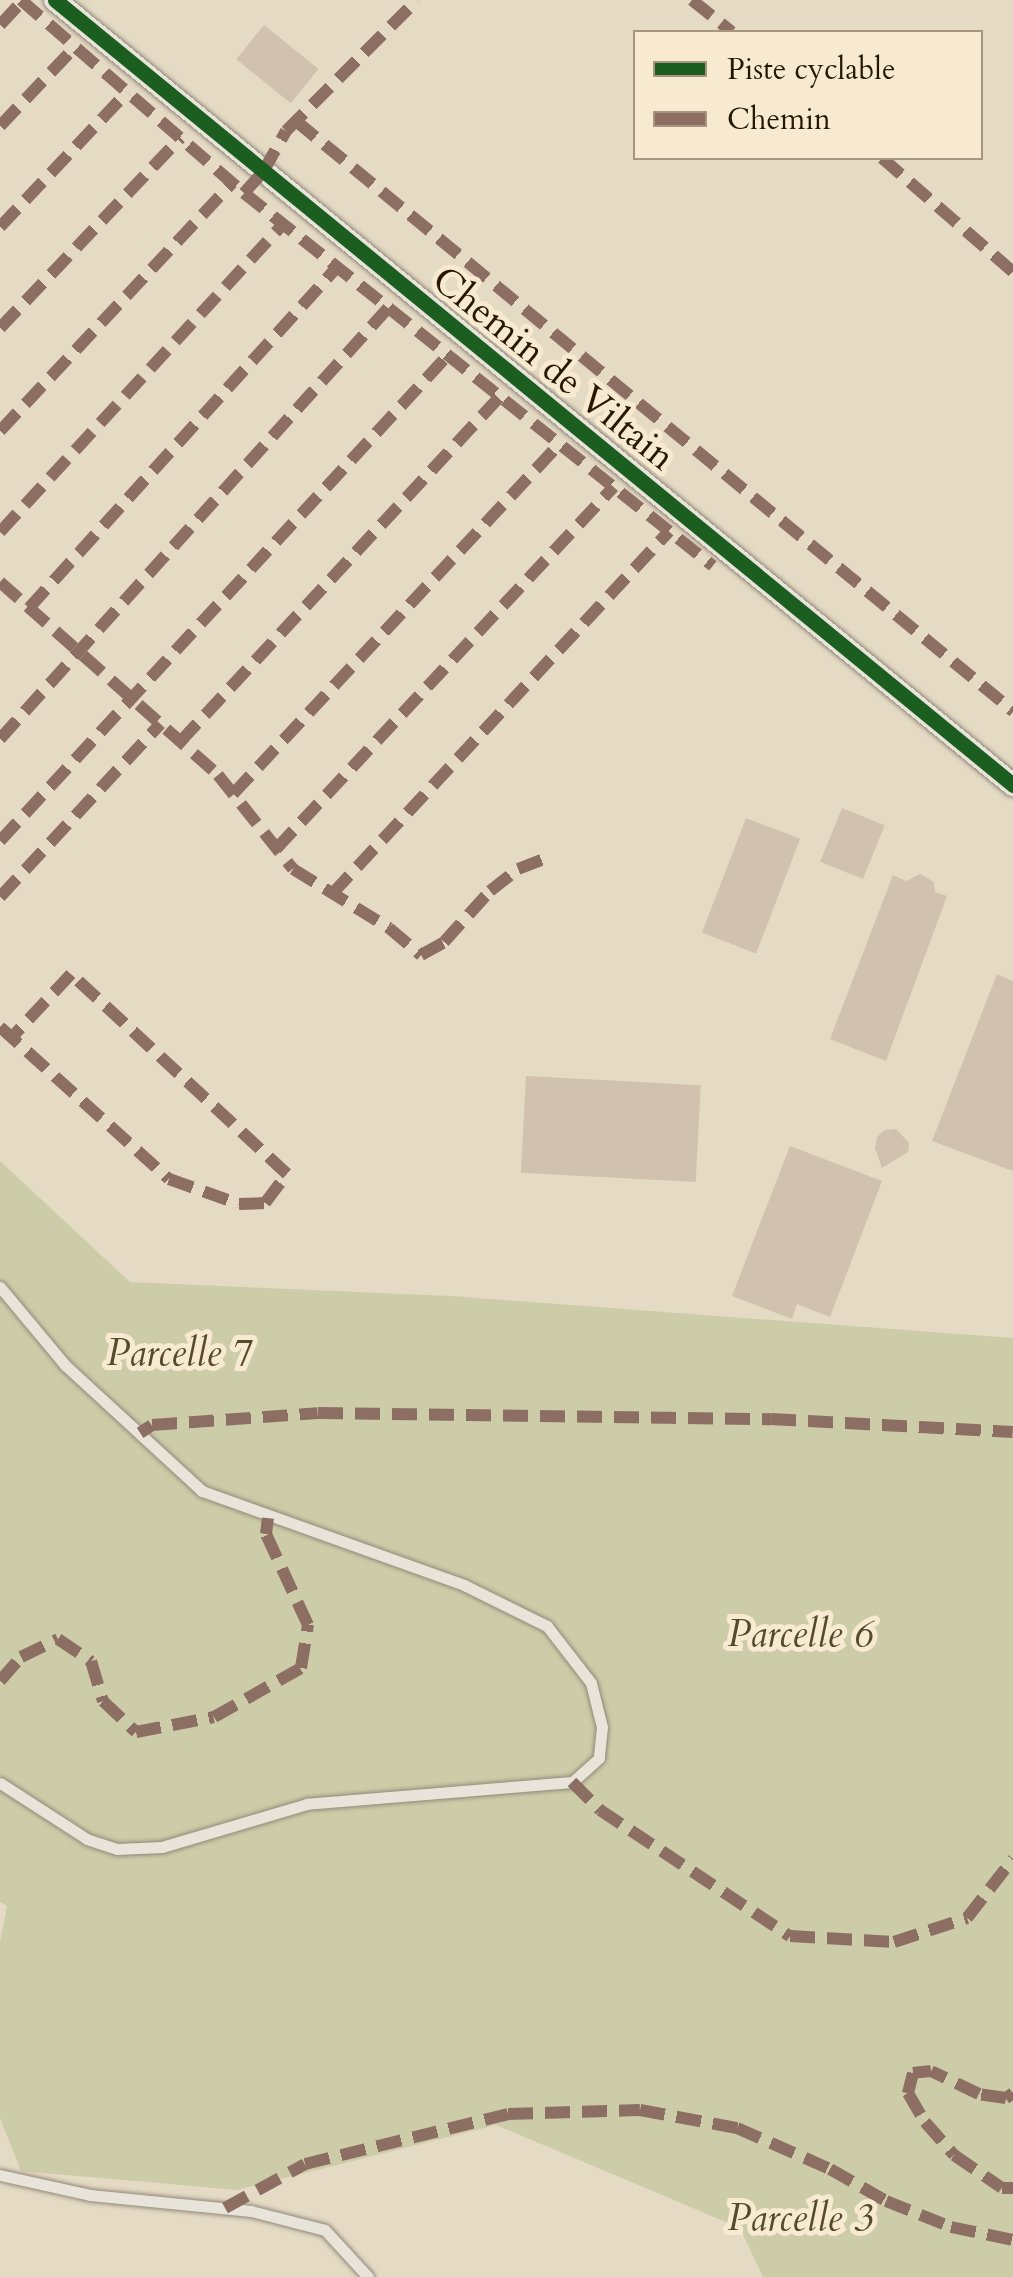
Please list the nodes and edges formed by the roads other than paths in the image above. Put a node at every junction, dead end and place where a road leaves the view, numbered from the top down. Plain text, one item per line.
1 (55, 0) edge
2 (1013, 785) edge
3 (0, 1286) edge
4 (0, 1783) edge
5 (0, 2175) edge
6 (368, 2277) edge

1 - 2 street, Chemin de Viltain
3 - 4 lane
5 - 6 lane

